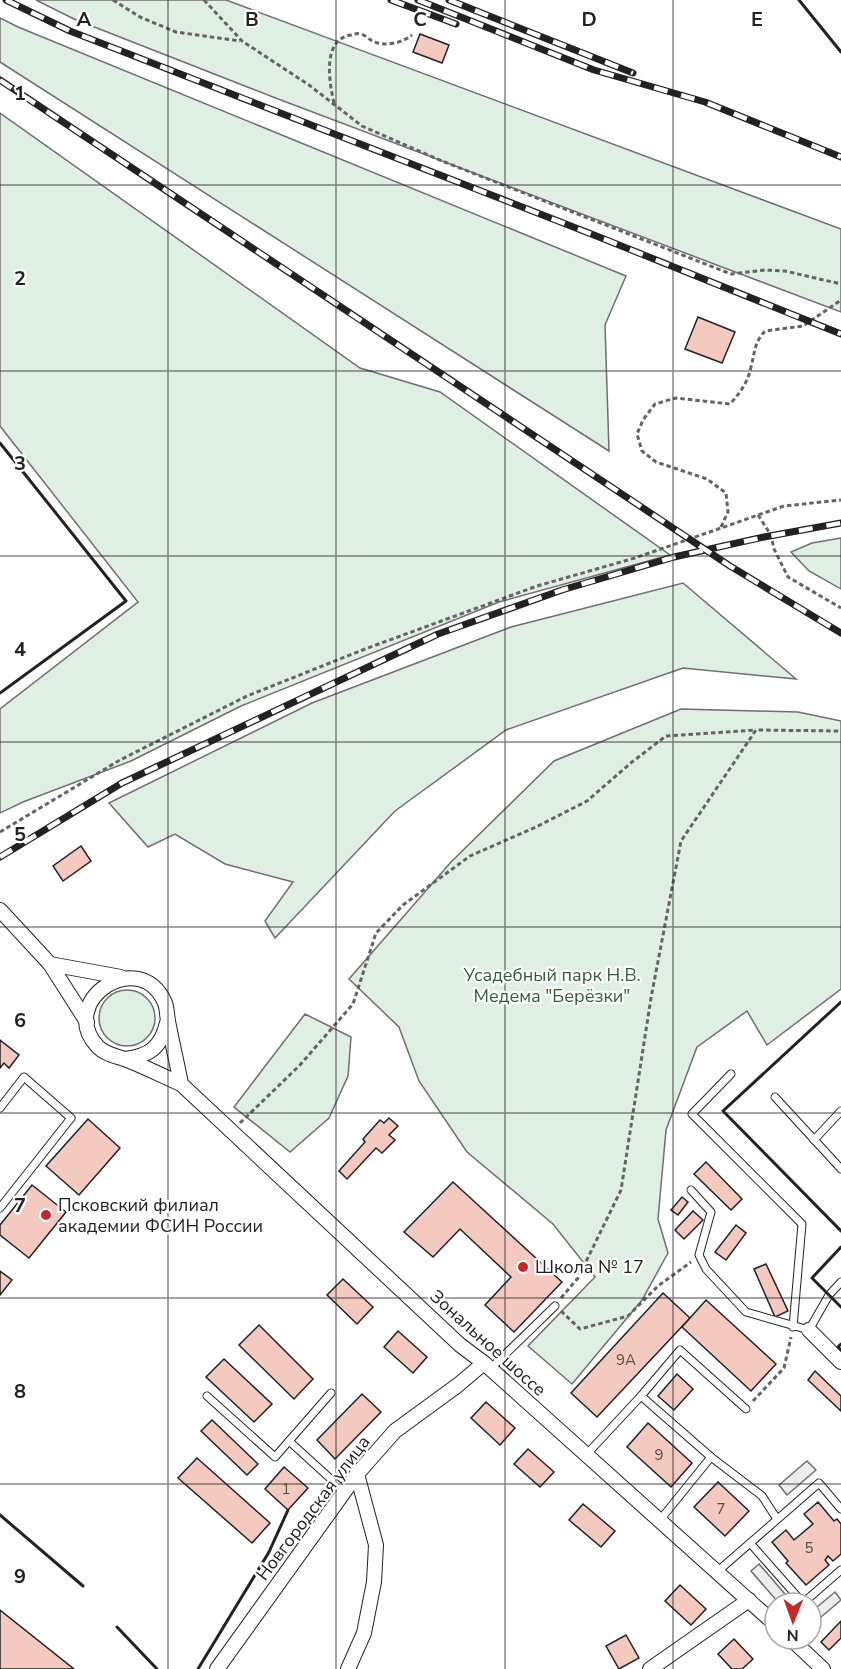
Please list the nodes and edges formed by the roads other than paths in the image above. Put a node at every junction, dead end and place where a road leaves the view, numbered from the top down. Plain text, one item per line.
1 (0, 910) edge
2 (50, 964) junction
3 (124, 978) junction
4 (168, 1021) junction
5 (87, 1022) junction
6 (125, 1059) junction
7 (730, 1074) dead end
8 (182, 1084) junction
9 (775, 1097) dead end
10 (0, 1108) edge
11 (841, 1111) edge
12 (814, 1140) junction
13 (841, 1169) edge
14 (691, 1190) dead end
15 (0, 1208) edge
16 (841, 1282) edge
17 (555, 1306) road end
18 (793, 1327) junction
19 (809, 1330) junction
20 (841, 1362) edge
21 (487, 1365) junction
22 (331, 1393) dead end
23 (207, 1396) dead end
24 (640, 1396) junction
25 (746, 1408) road end
26 (289, 1441) junction
27 (586, 1455) junction
28 (711, 1457) junction
29 (357, 1474) junction
30 (344, 1491) junction
31 (841, 1509) edge
32 (777, 1519) junction
33 (660, 1520) junction
34 (750, 1543) junction
35 (841, 1570) edge
36 (718, 1571) junction
37 (749, 1600) junction
38 (763, 1613) edge
39 (804, 1651) edge
40 (216, 1669) edge
41 (348, 1669) edge
42 (650, 1669) edge
43 (823, 1669) edge

1 - 2 street, Зональное шоссе
2 - 3 street
2 - 5 street, Зональное шоссе
3 - 4 street
3 - 5 street
4 - 6 street
4 - 8 street
5 - 6 street, Зональное шоссе
6 - 8 street, Зональное шоссе
7 - 18 lane
8 - 21 street, Зональное шоссе
9 - 12 lane
10 - 15 lane
11 - 12 lane
12 - 13 lane
14 - 18 lane
16 - 19 lane
17 - 21 lane
18 - 19 lane
19 - 20 street
21 - 27 street, Зональное шоссе
21 - 29 street, Новгородская улица
22 - 26 lane
23 - 26 lane
24 - 25 lane
24 - 27 lane
24 - 28 lane
26 - 30 lane
27 - 33 street, Зональное шоссе
28 - 32 lane
28 - 33 lane
29 - 30 street, Новгородская улица
29 - 41 street
30 - 40 street, Новгородская улица
31 - 32 lane
32 - 34 lane
33 - 36 street, Зональное шоссе
34 - 35 lane
34 - 36 lane
36 - 37 street, Зональное шоссе
37 - 38 street, Зональное шоссе
37 - 42 street
39 - 43 street

